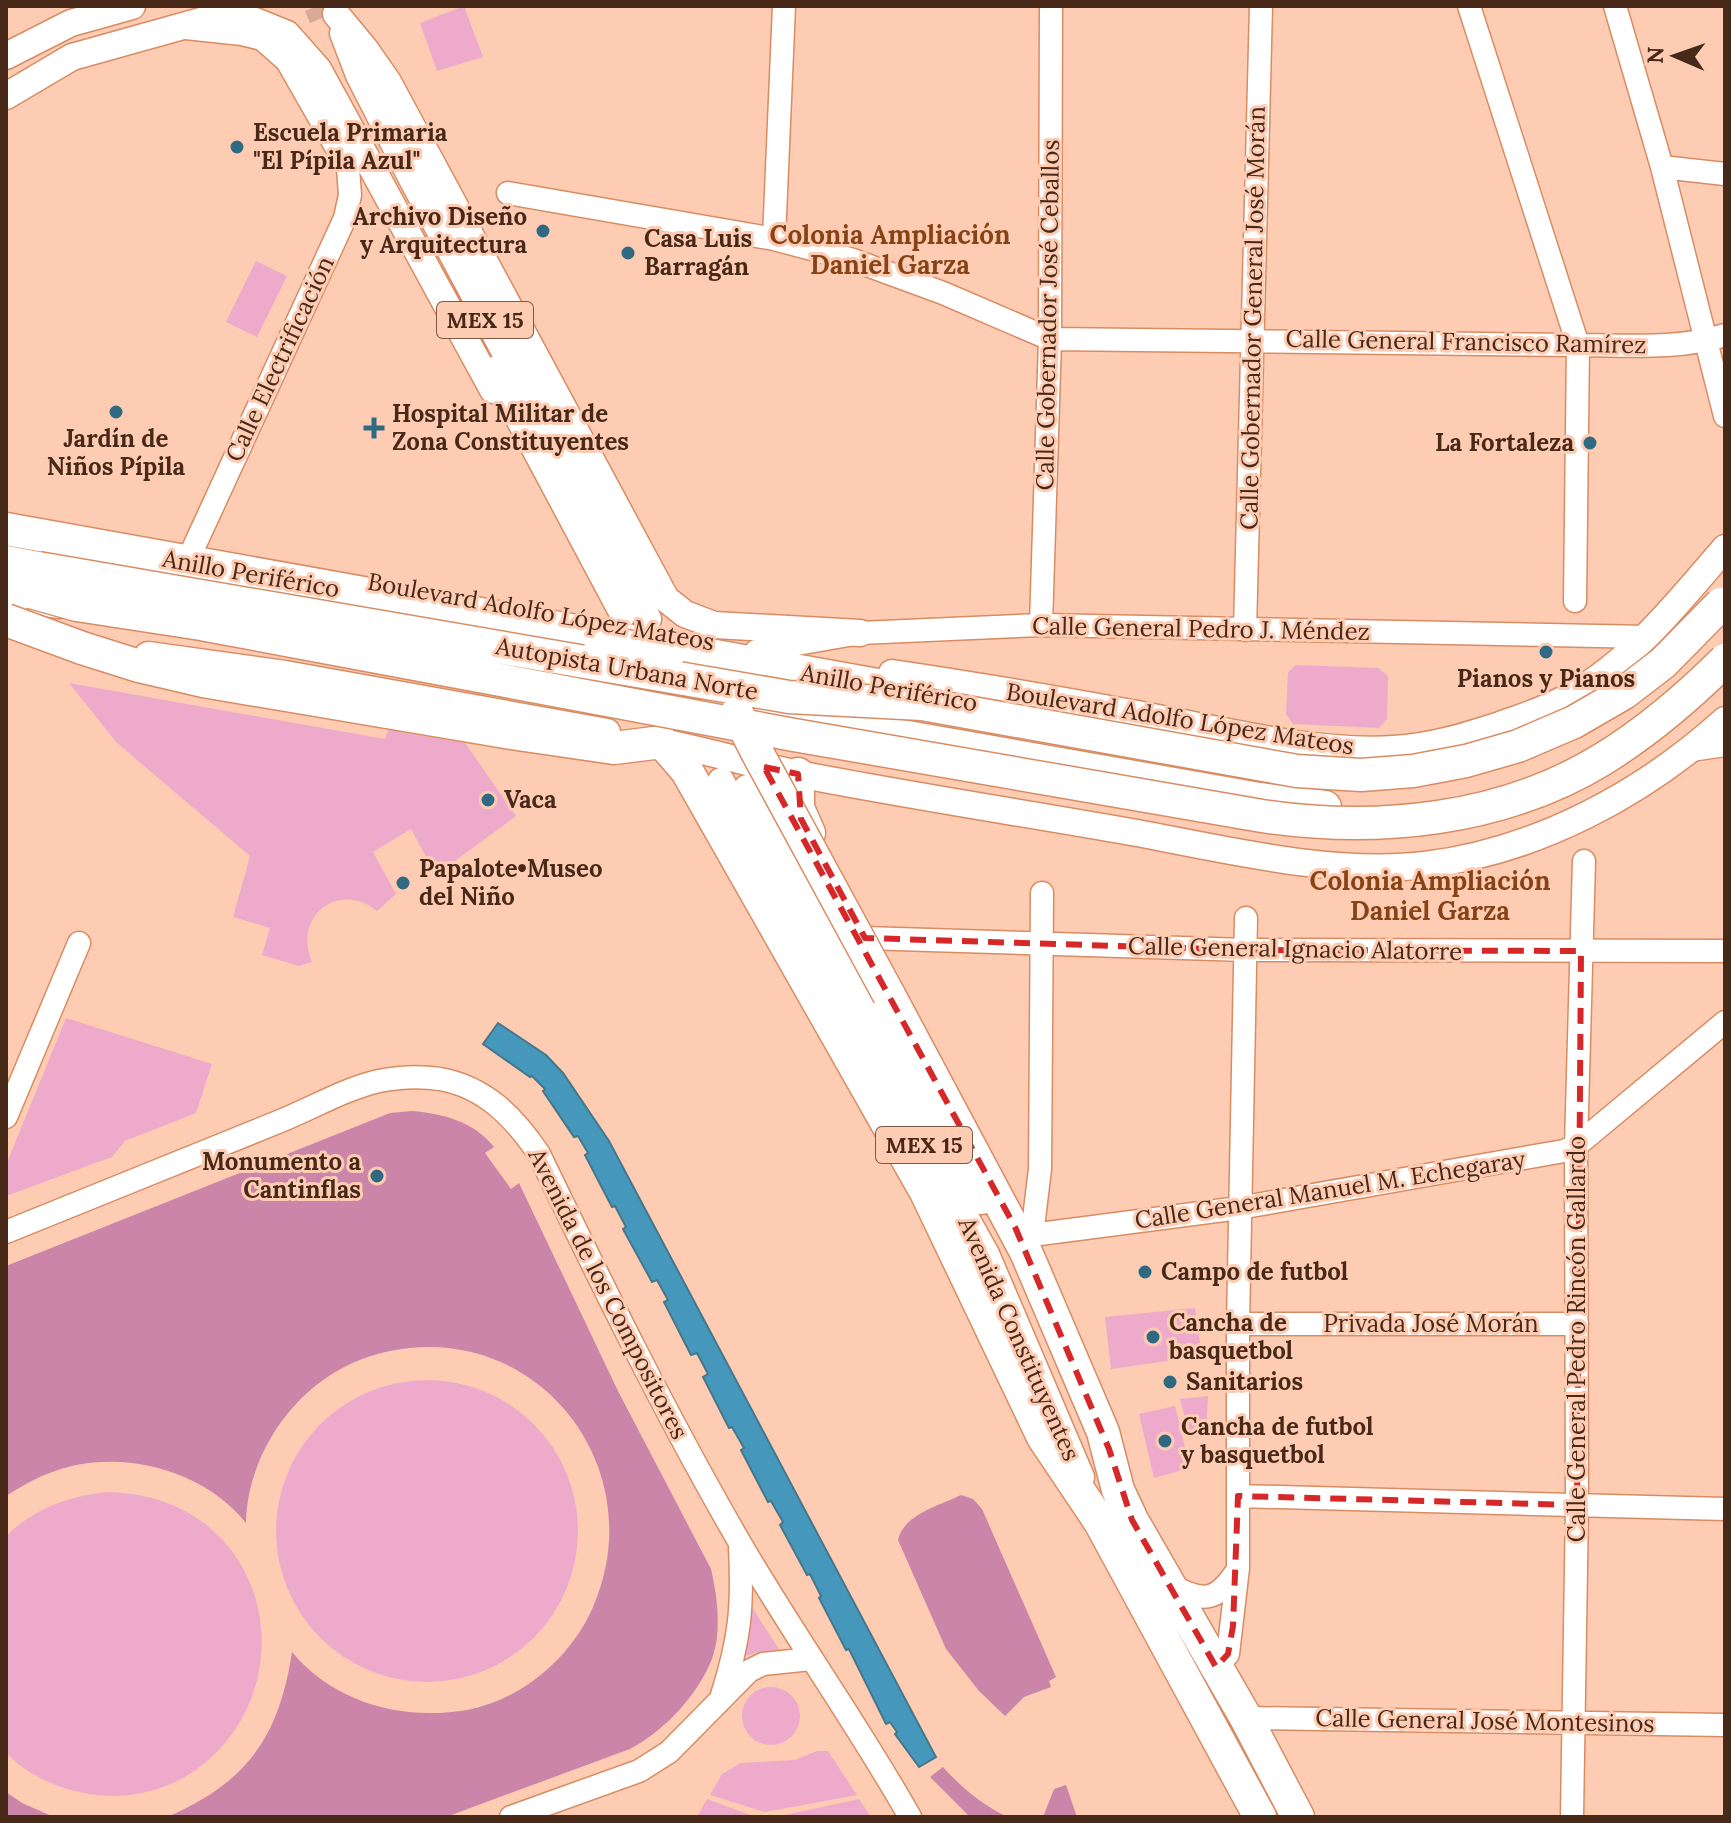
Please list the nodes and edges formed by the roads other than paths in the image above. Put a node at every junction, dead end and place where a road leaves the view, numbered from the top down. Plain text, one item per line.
1 (132, 6) edge
2 (254, 6) edge
3 (784, 6) edge
4 (1051, 6) edge
5 (1261, 6) edge
6 (1469, 6) edge
7 (1615, 6) edge
8 (218, 16) junction
9 (329, 16) junction
10 (177, 27) junction
11 (6, 56) edge
12 (6, 96) edge
13 (1662, 167) junction
14 (1725, 174) edge
15 (508, 193) dead end
16 (774, 239) junction
17 (1716, 338) edge
18 (1050, 339) junction
19 (1254, 339) junction
20 (1578, 345) junction
21 (1725, 416) edge
22 (539, 459) junction
23 (6, 513) edge
24 (85, 528) junction
25 (6, 532) edge
26 (1725, 548) edge
27 (193, 549) junction
28 (6, 562) edge
29 (263, 577) junction
30 (6, 591) edge
31 (1724, 596) edge
32 (1575, 601) dead end
33 (6, 620) edge
34 (1041, 625) junction
35 (1245, 630) junction
36 (860, 633) junction
37 (6, 635) edge
38 (1647, 637) junction
39 (756, 651) junction
40 (1725, 651) edge
41 (1725, 660) edge
42 (1725, 720) edge
43 (662, 742) junction
44 (1725, 745) edge
45 (1691, 750) junction
46 (798, 774) junction
47 (721, 781) dead end
48 (747, 788) dead end
49 (1584, 861) dead end
50 (1042, 893) dead end
51 (1246, 918) dead end
52 (865, 938) junction
53 (79, 943) dead end
54 (1041, 944) junction
55 (1246, 950) junction
56 (1581, 951) junction
57 (1725, 951) edge
58 (1725, 1022) edge
59 (6, 1117) edge
60 (1576, 1146) junction
61 (1239, 1208) junction
62 (6, 1232) edge
63 (1024, 1238) junction
64 (1238, 1324) junction
65 (1577, 1324) junction
66 (1118, 1490) junction
67 (1238, 1496) junction
68 (1577, 1505) junction
69 (1725, 1509) edge
70 (1132, 1520) junction
71 (1100, 1522) junction
72 (740, 1544) junction
73 (1238, 1568) junction
74 (1168, 1584) junction
75 (811, 1659) junction
76 (1216, 1667) junction
77 (720, 1700) junction
78 (1246, 1718) junction
79 (1575, 1723) junction
80 (1725, 1725) edge
81 (511, 1817) edge
82 (910, 1817) edge
83 (1260, 1817) edge
84 (1298, 1817) edge
85 (1572, 1817) edge

1 - 11 main road
2 - 8 main road
3 - 16 street
4 - 18 street, Calle Gobernador José Ceballos
5 - 19 street, Calle Gobernador General José Morán
6 - 20 street
7 - 13 street
8 - 10 main road
8 - 22 main road
9 - 22 main road, MEX 15
9 - 22 main road, MEX 15
9 - 36 main road
10 - 12 main road
10 - 27 street, Calle Electrificación
13 - 14 street
13 - 17 street
15 - 16 street, Calle General Francisco Ramírez
16 - 18 street, Calle General Francisco Ramírez
17 - 20 street, Calle General Francisco Ramírez
17 - 21 street
18 - 19 street, Calle General Francisco Ramírez
18 - 34 street, Calle Gobernador José Ceballos
19 - 20 street, Calle General Francisco Ramírez
19 - 35 street, Calle Gobernador General José Morán
20 - 32 street
23 - 24 main road, Boulevard Adolfo López Mateos
24 - 27 main road, Boulevard Adolfo López Mateos
24 - 29 highway
25 - 29 highway, Anillo Periférico
25 - 63 highway, bridge
26 - 38 main road, Boulevard Adolfo López Mateos
27 - 39 main road, Boulevard Adolfo López Mateos
28 - 31 highway, Autopista Urbana Norte, bridge
29 - 31 highway, Anillo Periférico
30 - 40 highway, Anillo Periférico
30 - 41 highway, Autopista Urbana Norte, bridge
33 - 43 highway, bridge
34 - 35 street, Calle General Pedro J. Méndez
34 - 36 street, Calle General Pedro J. Méndez
35 - 38 street, Calle General Pedro J. Méndez
36 - 39 street, Calle General Pedro J. Méndez
37 - 43 main road
38 - 39 main road, Boulevard Adolfo López Mateos
42 - 45 main road
43 - 46 main road
43 - 71 highway
44 - 45 street
45 - 46 main road
46 - 52 highway
47 - 71 main road, Avenida Constituyentes / MEX 15
48 - 66 main road, Avenida Constituyentes / MEX 15
49 - 56 street, Calle General Pedro Rincón Gallardo
50 - 54 street
51 - 55 street
52 - 54 street, Calle General Ignacio Alatorre
52 - 63 highway
53 - 59 street
54 - 55 street, Calle General Ignacio Alatorre
54 - 63 street
55 - 56 street, Calle General Ignacio Alatorre
55 - 61 street
56 - 57 street, Calle General Ignacio Alatorre
56 - 60 street, Calle General Pedro Rincón Gallardo
58 - 60 street, Calle General Manuel M. Echegaray
60 - 61 street, Calle General Manuel M. Echegaray
60 - 65 street, Calle General Pedro Rincón Gallardo
61 - 63 street, Calle General Manuel M. Echegaray
61 - 64 street
62 - 72 street, Avenida de los Compositores
63 - 66 highway
63 - 70 highway
64 - 65 street, Privada José Morán
64 - 67 street
65 - 68 street, Calle General Pedro Rincón Gallardo
66 - 70 highway, Avenida Constituyentes / MEX 15
67 - 68 street
67 - 73 street
68 - 69 street
68 - 79 street, Calle General Pedro Rincón Gallardo
70 - 74 highway, Avenida Constituyentes / MEX 15
71 - 83 highway, Avenida Constituyentes / MEX 15
72 - 75 street, Avenida de los Compositores
72 - 77 street
73 - 74 street
73 - 76 street
74 - 76 highway, Avenida Constituyentes / MEX 15
75 - 77 street
75 - 82 street, Avenida de los Compositores
76 - 78 highway, Avenida Constituyentes / MEX 15
77 - 81 street
78 - 79 street, Calle General José Montesinos
78 - 84 highway, Avenida Constituyentes / MEX 15
79 - 80 street, Calle General José Montesinos
79 - 85 street, Calle General Pedro Rincón Gallardo

